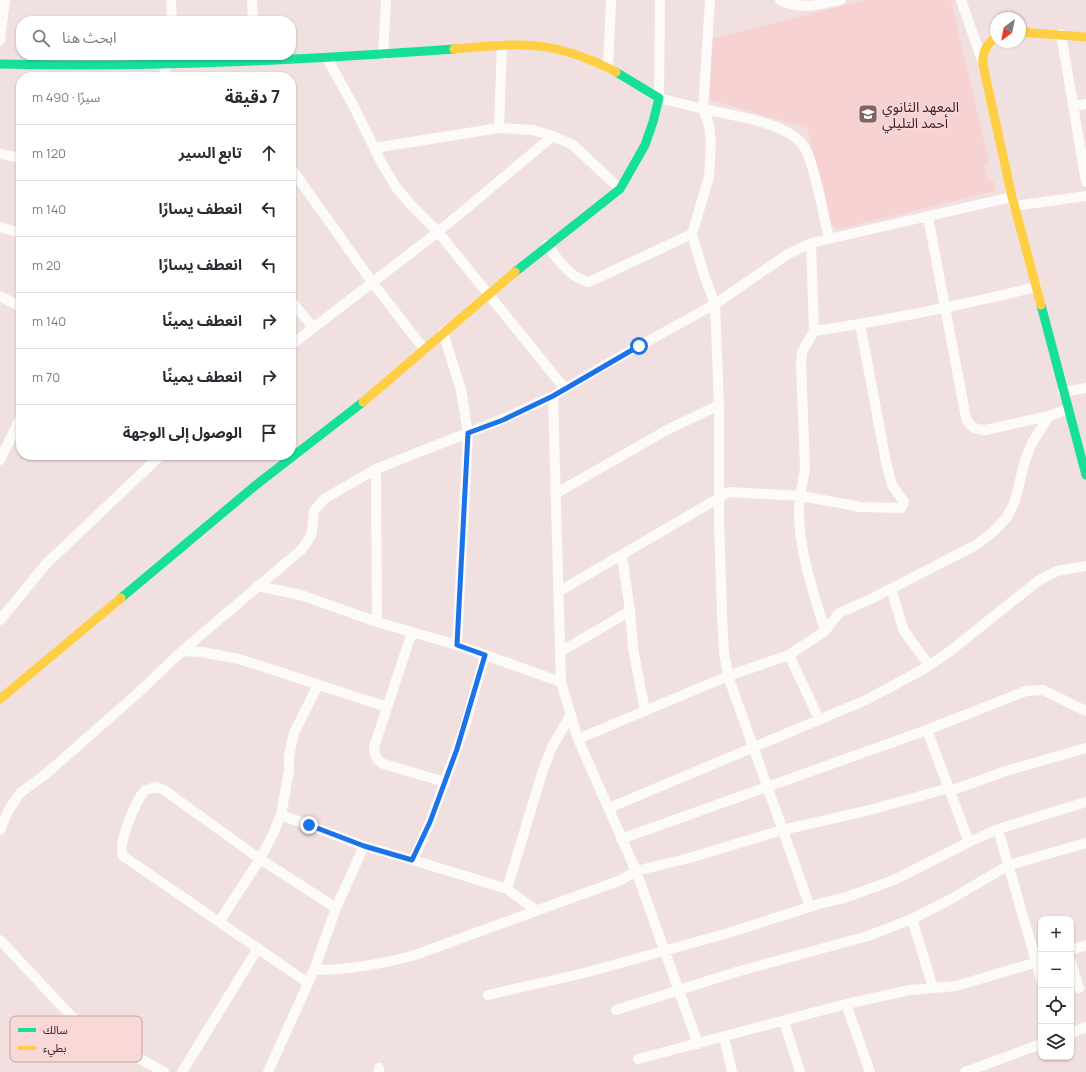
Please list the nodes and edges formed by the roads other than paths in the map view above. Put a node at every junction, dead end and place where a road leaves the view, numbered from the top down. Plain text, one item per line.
1 (5, 0) edge
2 (172, 0) edge
3 (252, 0) edge
4 (386, 0) edge
5 (611, 0) edge
6 (660, 0) edge
7 (710, 0) edge
8 (780, 0) edge
9 (841, 0) edge
10 (961, 0) edge
11 (172, 16) edge
12 (253, 16) edge
13 (1026, 32) edge
14 (1061, 34) junction
15 (1086, 37) edge
16 (0, 40) edge
17 (990, 43) edge
18 (502, 45) junction
19 (383, 55) junction
20 (296, 58) edge
21 (327, 58) junction
22 (199, 60) edge
23 (982, 60) junction
24 (171, 61) edge
25 (0, 64) edge
26 (608, 68) junction
27 (166, 72) edge
28 (659, 98) junction
29 (1086, 104) edge
30 (1074, 106) junction
31 (703, 109) junction
32 (499, 128) junction
33 (553, 136) junction
34 (374, 148) junction
35 (0, 154) edge
36 (16, 157) edge
37 (296, 175) edge
38 (1086, 182) edge
39 (620, 189) junction
40 (1086, 196) edge
41 (1013, 201) junction
42 (928, 218) junction
43 (0, 227) edge
44 (16, 232) edge
45 (438, 232) junction
46 (692, 234) junction
47 (829, 239) junction
48 (811, 243) junction
49 (547, 246) junction
50 (372, 282) junction
51 (1036, 287) junction
52 (488, 293) junction
53 (0, 296) edge
54 (16, 304) edge
55 (715, 304) junction
56 (296, 307) edge
57 (945, 308) junction
58 (860, 324) junction
59 (313, 327) junction
60 (814, 331) junction
61 (443, 332) junction
62 (296, 341) edge
63 (424, 349) junction
64 (1086, 388) edge
65 (565, 389) junction
66 (1063, 392) junction
67 (553, 396) junction
68 (720, 405) junction
69 (1068, 409) junction
70 (1049, 416) junction
71 (16, 426) edge
72 (468, 433) junction
73 (1, 454) edge
74 (296, 454) edge
75 (156, 460) edge
76 (288, 460) edge
77 (376, 469) junction
78 (1086, 475) edge
79 (555, 494) junction
80 (801, 496) junction
81 (719, 497) junction
82 (622, 556) junction
83 (1086, 566) edge
84 (257, 586) junction
85 (891, 588) junction
86 (558, 592) junction
87 (630, 611) junction
88 (0, 620) edge
89 (377, 622) junction
90 (825, 631) junction
91 (412, 632) junction
92 (457, 645) junction
93 (182, 651) junction
94 (560, 652) junction
95 (485, 655) junction
96 (789, 655) junction
97 (929, 665) junction
98 (728, 676) junction
99 (561, 682) junction
100 (318, 685) junction
101 (0, 699) edge
102 (387, 707) junction
103 (645, 711) junction
104 (1086, 711) edge
105 (570, 716) junction
106 (819, 719) junction
107 (927, 730) junction
108 (578, 739) junction
109 (753, 747) junction
110 (1086, 748) edge
111 (445, 782) junction
112 (767, 787) junction
113 (949, 789) junction
114 (1086, 802) edge
115 (609, 808) junction
116 (281, 815) junction
117 (998, 829) junction
118 (0, 830) edge
119 (782, 830) junction
120 (622, 839) junction
121 (969, 842) junction
122 (1086, 843) edge
123 (364, 846) junction
124 (260, 859) junction
125 (412, 860) junction
126 (1009, 865) junction
127 (636, 871) junction
128 (507, 889) junction
129 (810, 907) junction
130 (336, 908) junction
131 (536, 910) junction
132 (912, 919) junction
133 (219, 922) junction
134 (0, 940) edge
135 (1086, 945) edge
136 (258, 948) junction
137 (1074, 949) edge
138 (665, 951) junction
139 (1038, 959) edge
140 (1038, 962) edge
141 (314, 970) junction
142 (1074, 972) edge
143 (308, 983) junction
144 (933, 988) junction
145 (1079, 988) dead end
146 (679, 991) junction
147 (488, 995) dead end
148 (846, 1004) junction
149 (616, 1010) dead end
150 (71, 1016) edge
151 (784, 1021) junction
152 (1086, 1027) edge
153 (1074, 1032) edge
154 (724, 1037) junction
155 (698, 1044) junction
156 (1038, 1045) edge
157 (638, 1059) dead end
158 (142, 1060) edge
159 (164, 1072) edge
160 (182, 1072) edge
161 (268, 1072) edge
162 (732, 1072) edge
163 (800, 1072) edge
164 (870, 1072) edge
165 (965, 1072) edge

1 - 16 street
2 - 11 street
3 - 12 street
4 - 19 street
5 - 26 street
6 - 28 street
7 - 31 street
8 - 9 street
10 - 23 street
13 - 14 street
14 - 15 street
14 - 30 street
17 - 23 street
18 - 19 street
18 - 26 street
18 - 32 street
19 - 21 street
20 - 21 street
21 - 34 street
22 - 24 street
23 - 41 street
24 - 25 street
24 - 27 street
26 - 28 street
28 - 31 street
28 - 39 street
29 - 30 street
30 - 38 street
31 - 46 street
31 - 47 street
32 - 33 street
32 - 34 street
33 - 39 street
33 - 45 street
34 - 45 street
35 - 36 street
37 - 50 street
39 - 49 street
40 - 41 street
41 - 42 street
41 - 51 street
42 - 47 street
42 - 57 street
43 - 44 street
45 - 50 street
45 - 52 street
46 - 49 street
46 - 55 street
47 - 48 street
48 - 55 street
48 - 60 street
49 - 52 street
50 - 59 street
50 - 63 street
51 - 57 street
51 - 66 street
52 - 61 street
52 - 65 street
53 - 54 street
55 - 65 street
55 - 68 street
56 - 59 street
57 - 58 street
57 - 70 street
58 - 60 street
58 - 80 street
59 - 62 street
60 - 80 street
61 - 63 street
61 - 72 street
63 - 74 street
64 - 66 street
65 - 67 street
66 - 69 street
67 - 72 street
67 - 79 street
68 - 79 street
68 - 81 street
69 - 70 street
69 - 78 street
70 - 85 street
71 - 73 street
72 - 77 street
72 - 92 street
75 - 88 street
76 - 101 street
77 - 84 street
77 - 89 street
79 - 86 street
80 - 81 street
80 - 90 street
81 - 82 street
81 - 98 street
82 - 86 street
82 - 87 street
83 - 97 street
84 - 89 street
84 - 93 street
85 - 90 street
85 - 97 street
86 - 94 street
87 - 94 street
87 - 103 street
89 - 91 street
90 - 96 street
91 - 92 street
91 - 102 street
92 - 95 street
93 - 100 street
93 - 118 street
94 - 99 street
95 - 99 street
95 - 111 street
96 - 98 street
96 - 106 street
97 - 106 street
98 - 103 street
98 - 109 street
99 - 105 street
100 - 102 street
100 - 116 street
102 - 111 street
103 - 108 street
104 - 107 street
105 - 108 street
105 - 128 street
106 - 109 street
107 - 112 street
107 - 113 street
108 - 115 street
109 - 112 street
109 - 115 street
110 - 113 street
111 - 125 street
112 - 119 street
112 - 120 street
113 - 119 street
113 - 121 street
114 - 117 street
115 - 120 street
116 - 123 street
116 - 124 street
117 - 121 street
117 - 126 street
119 - 127 street
119 - 129 street
120 - 127 street
121 - 129 street
122 - 126 street
123 - 125 street
123 - 130 street
124 - 130 street
124 - 133 street
124 - 133 street
125 - 128 street
126 - 132 street
126 - 139 street
127 - 131 street
127 - 138 street
128 - 131 street
129 - 138 street
130 - 141 street
131 - 141 street
132 - 144 street
132 - 146 street
133 - 136 street
134 - 150 street
135 - 137 street
136 - 143 street
136 - 160 street
138 - 146 street
138 - 147 street
140 - 144 street
141 - 143 street
142 - 145 street
143 - 161 street
144 - 148 street
146 - 149 street
146 - 155 street
148 - 151 street
148 - 164 street
151 - 154 street
151 - 163 street
152 - 153 street
154 - 155 street
154 - 162 street
155 - 157 street
156 - 165 street
158 - 159 street

